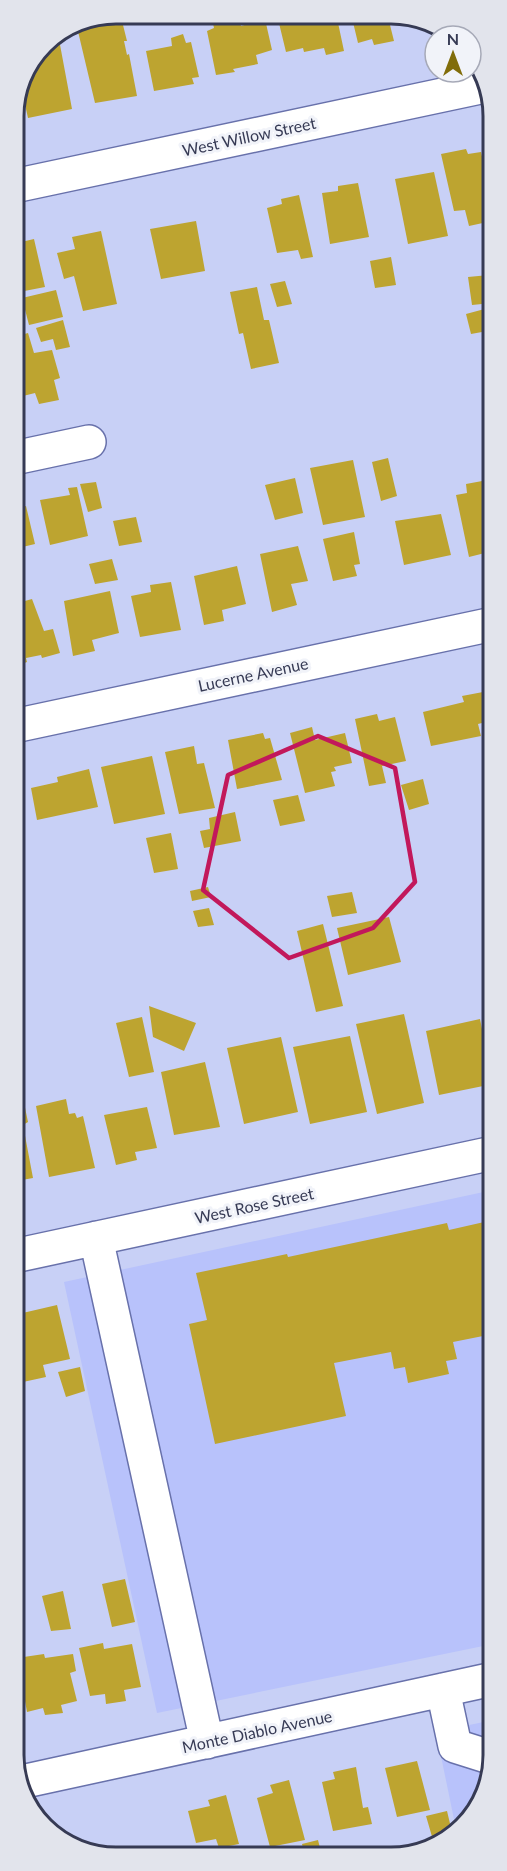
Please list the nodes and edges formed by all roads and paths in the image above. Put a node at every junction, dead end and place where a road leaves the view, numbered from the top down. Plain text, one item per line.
1 (478, 87) edge
2 (24, 184) edge
3 (89, 442) dead end
4 (24, 456) edge
5 (483, 626) edge
6 (24, 724) edge
7 (483, 1155) edge
8 (96, 1238) junction
9 (24, 1254) edge
10 (483, 1681) edge
11 (443, 1690) junction
12 (207, 1742) junction
13 (483, 1755) edge
14 (28, 1780) edge

1 - 2 street, West Willow Street
3 - 4 street
5 - 6 street, Lucerne Avenue
7 - 8 street, West Rose Street
8 - 9 street, West Rose Street
8 - 12 street
10 - 11 street, Monte Diablo Avenue
11 - 12 street, Monte Diablo Avenue
11 - 13 street
12 - 14 street, Monte Diablo Avenue

